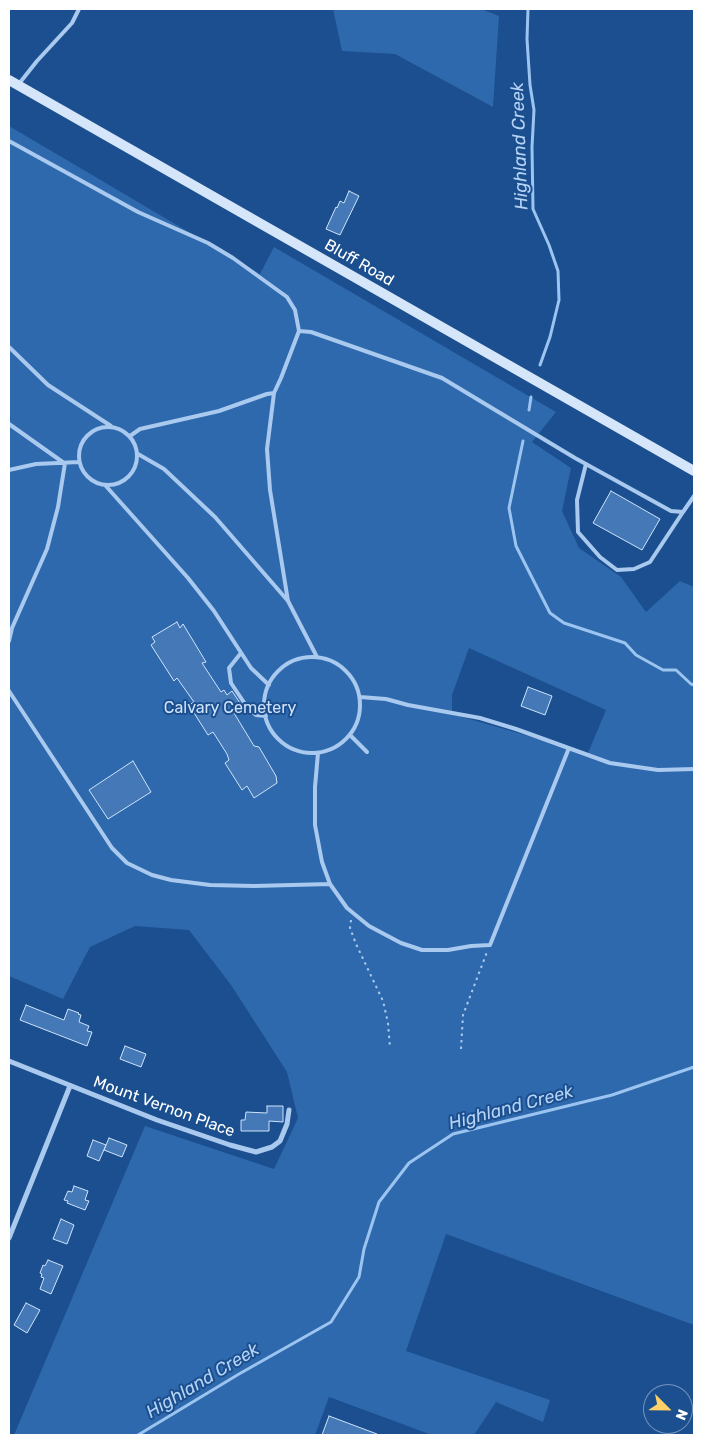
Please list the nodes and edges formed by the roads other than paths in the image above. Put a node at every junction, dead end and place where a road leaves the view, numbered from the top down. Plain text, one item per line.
1 (79, 9) edge
2 (13, 83) edge
3 (9, 141) edge
4 (299, 331) junction
5 (9, 347) edge
6 (274, 393) junction
7 (9, 424) edge
8 (112, 427) junction
9 (130, 436) junction
10 (138, 454) junction
11 (80, 462) junction
12 (65, 463) junction
13 (586, 464) junction
14 (9, 470) edge
15 (694, 471) edge
16 (105, 485) junction
17 (694, 496) edge
18 (683, 512) junction
19 (288, 601) junction
20 (9, 641) edge
21 (242, 653) junction
22 (317, 657) junction
23 (269, 685) junction
24 (9, 691) edge
25 (360, 697) junction
26 (266, 716) junction
27 (350, 735) junction
28 (569, 748) junction
29 (367, 752) dead end
30 (318, 753) junction
31 (694, 769) edge
32 (330, 884) junction
33 (9, 1061) edge
34 (70, 1086) junction
35 (289, 1110) dead end
36 (9, 1238) edge

1 - 2 lane
2 - 15 main road, Bluff Road
3 - 4 lane
4 - 6 lane
4 - 13 lane
5 - 8 lane
6 - 9 lane
6 - 19 lane
7 - 12 lane
8 - 9 lane
8 - 11 lane
9 - 10 lane
10 - 16 lane
10 - 19 lane
11 - 12 lane
11 - 16 lane
12 - 14 lane
12 - 20 lane
13 - 18 lane
13 - 18 lane
16 - 21 lane
17 - 18 lane
19 - 22 lane
21 - 23 lane
21 - 26 lane
22 - 23 lane
22 - 25 lane
23 - 26 lane
24 - 32 lane
25 - 27 lane
25 - 28 lane
26 - 30 lane
27 - 29 lane
27 - 30 lane
28 - 31 lane
28 - 32 lane
30 - 32 lane
33 - 34 street, Mount Vernon Place
34 - 35 street, Mount Vernon Place
34 - 36 street

